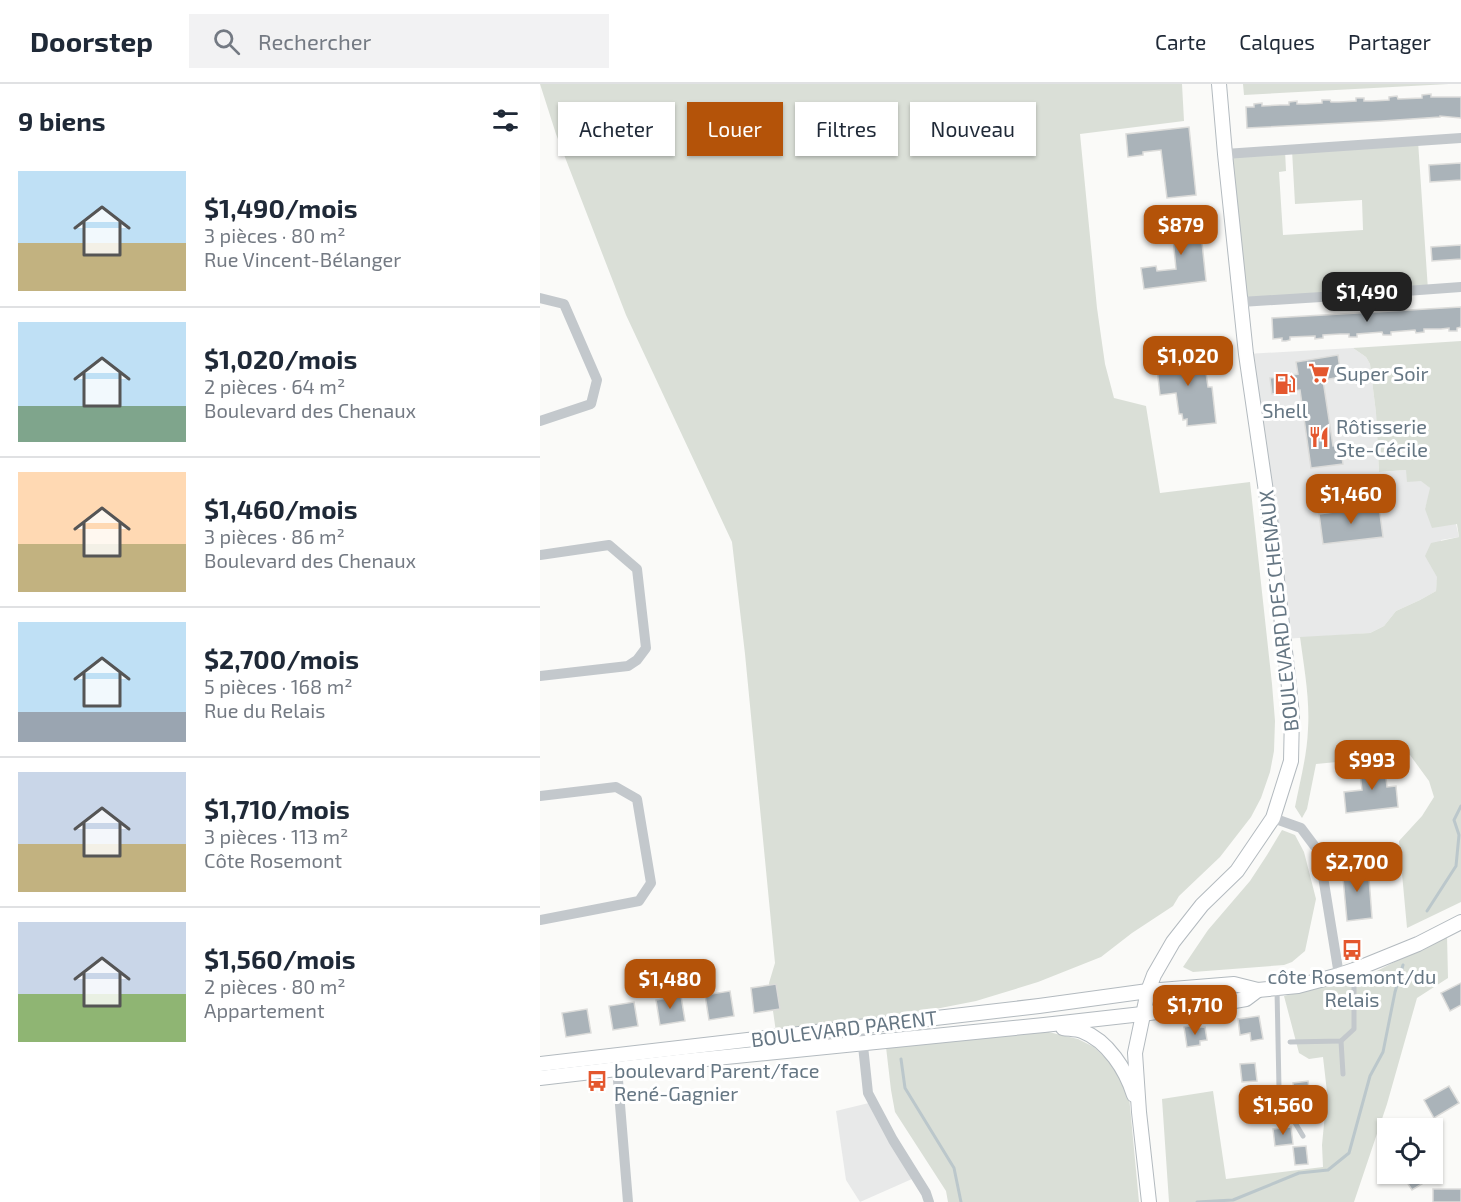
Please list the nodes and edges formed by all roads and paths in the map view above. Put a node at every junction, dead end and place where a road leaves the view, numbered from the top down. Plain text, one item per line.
1 (1220, 84) edge
2 (1461, 138) edge
3 (1225, 154) junction
4 (1461, 287) edge
5 (540, 298) edge
6 (1240, 302) junction
7 (540, 421) edge
8 (540, 555) edge
9 (540, 676) edge
10 (540, 796) edge
11 (1273, 818) junction
12 (540, 920) edge
13 (1461, 922) edge
14 (1354, 970) junction
15 (1339, 975) junction
16 (1277, 988) junction
17 (1258, 990) junction
18 (1148, 991) junction
19 (1142, 1014) junction
20 (1044, 1025) junction
21 (861, 1026) junction
22 (1341, 1041) junction
23 (1290, 1042) dead end
24 (863, 1044) junction
25 (617, 1063) junction
26 (540, 1064) edge
27 (1343, 1074) dead end
28 (540, 1078) edge
29 (1139, 1112) junction
30 (1303, 1136) dead end
31 (628, 1202) edge
32 (929, 1202) edge
33 (1149, 1202) edge

1 - 3 street, BOULEVARD DES CHENAUX
2 - 3 street
3 - 6 street, BOULEVARD DES CHENAUX
4 - 6 street
5 - 7 street
6 - 11 street, BOULEVARD DES CHENAUX
8 - 9 street
10 - 12 street
11 - 15 street
11 - 18 street, BOULEVARD DES CHENAUX
13 - 14 street
14 - 15 street
14 - 22 lane
15 - 16 street
16 - 17 street
16 - 30 lane
17 - 18 street, BOULEVARD PARENT
17 - 19 street, BOULEVARD PARENT
18 - 19 street, BOULEVARD DES CHENAUX
18 - 21 street, BOULEVARD PARENT
19 - 20 street, BOULEVARD PARENT
19 - 29 street, BOULEVARD DES CHENAUX
20 - 24 street, BOULEVARD PARENT
20 - 29 street
21 - 24 street
21 - 25 street, BOULEVARD PARENT
22 - 23 lane
22 - 27 lane
24 - 25 street, BOULEVARD PARENT
24 - 32 street
25 - 26 street, BOULEVARD PARENT
25 - 28 street, BOULEVARD PARENT
25 - 31 street
29 - 33 street, BOULEVARD DES CHENAUX

